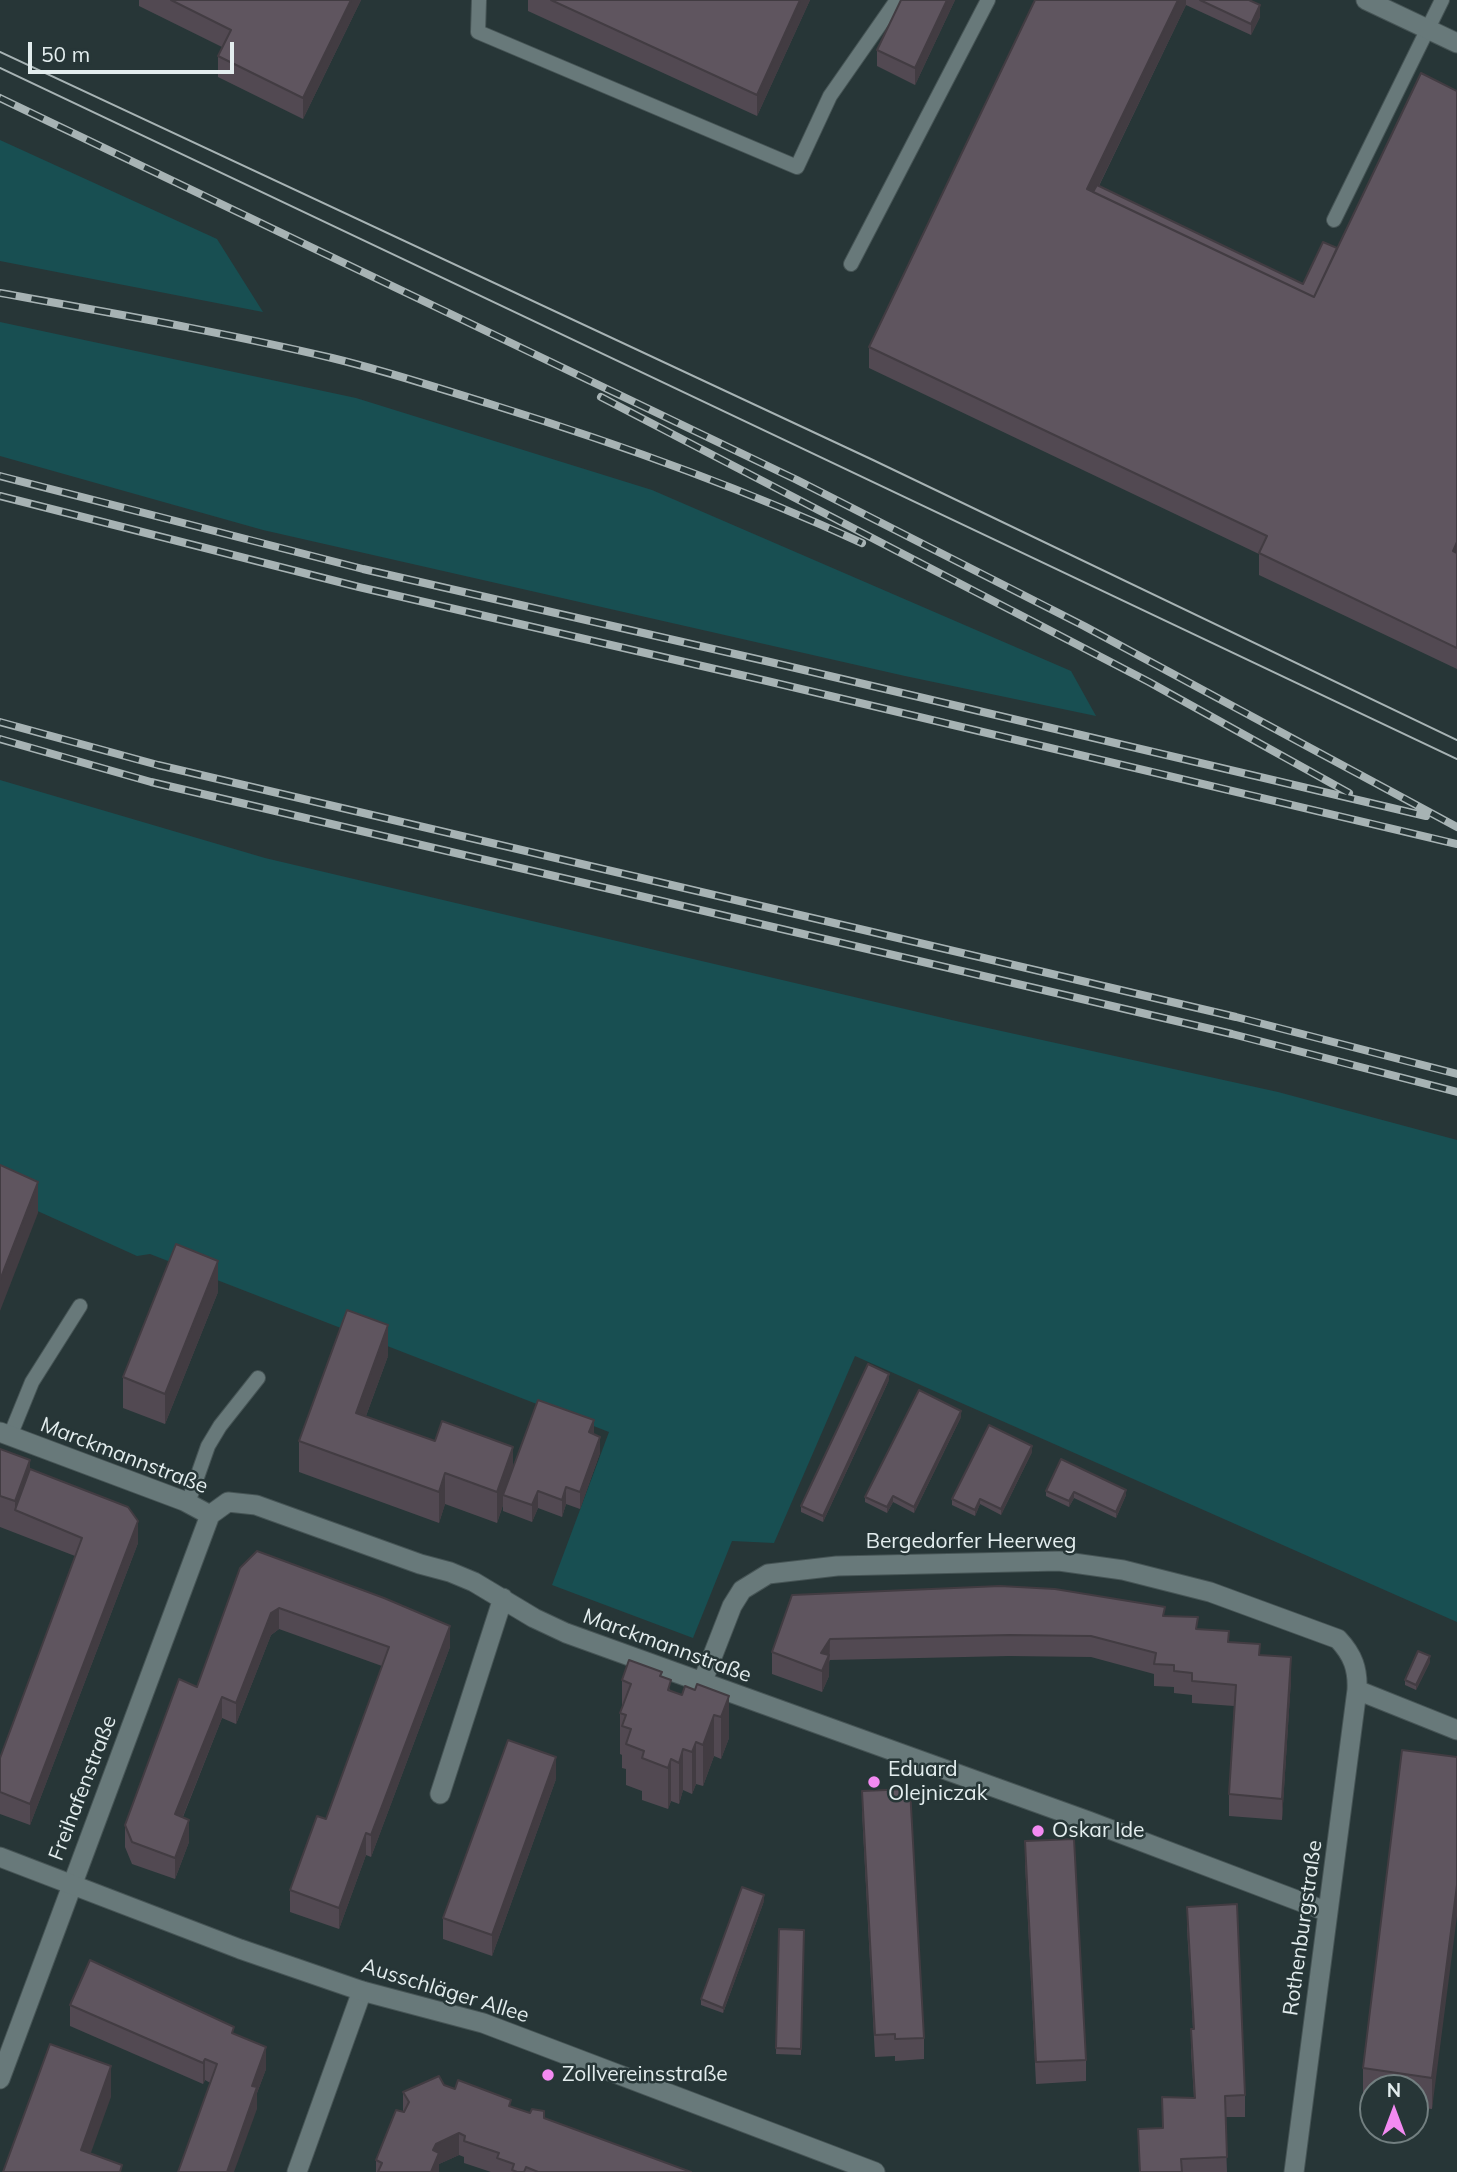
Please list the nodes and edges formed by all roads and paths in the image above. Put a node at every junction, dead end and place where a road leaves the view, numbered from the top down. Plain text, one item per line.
1 (480, 0) edge
2 (897, 0) edge
3 (988, 0) edge
4 (1366, 0) edge
5 (1442, 0) edge
6 (1426, 29) junction
7 (1457, 43) edge
8 (1334, 220) dead end
9 (852, 264) dead end
10 (80, 1306) dead end
11 (258, 1378) dead end
12 (5, 1434) edge
13 (188, 1503) junction
14 (210, 1515) junction
15 (503, 1598) junction
16 (1338, 1639) joint
17 (702, 1683) junction
18 (1357, 1690) junction
19 (1457, 1730) edge
20 (440, 1794) dead end
21 (0, 1857) edge
22 (72, 1884) junction
23 (1328, 1912) junction
24 (362, 1991) junction
25 (0, 2079) edge
26 (297, 2172) edge
27 (875, 2172) edge
28 (1294, 2172) edge

1 - 2 lane
3 - 9 lane
4 - 6 street
5 - 6 lane
6 - 7 street
6 - 8 lane
10 - 12 lane
11 - 13 lane
12 - 13 street, Marckmannstraße
13 - 14 street, Marckmannstraße
14 - 15 street, Marckmannstraße
14 - 22 street, Freihafenstraße
15 - 17 street, Marckmannstraße
15 - 20 street
16 - 17 street, Bergedorfer Heerweg
16 - 18 street, Rothenburgstraße
17 - 23 street, Marckmannstraße
18 - 19 street
18 - 23 street, Rothenburgstraße
21 - 22 street, Ausschläger Allee
22 - 24 street, Ausschläger Allee
22 - 25 street, Freihafenstraße
23 - 28 street, Rothenburgstraße
24 - 26 street
24 - 27 street, Ausschläger Allee

